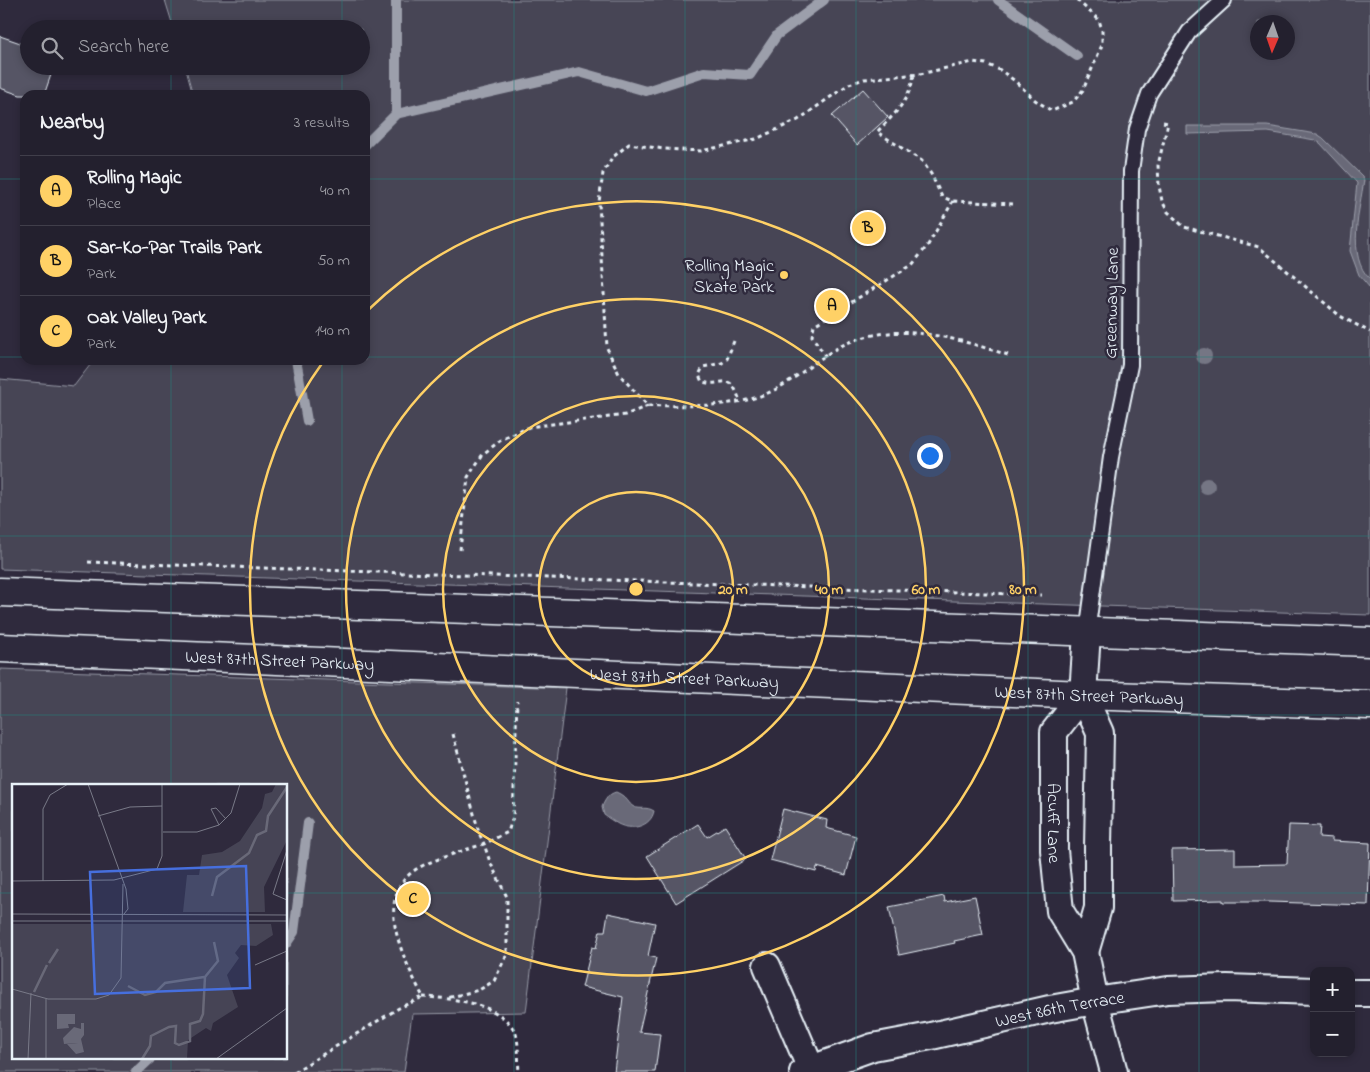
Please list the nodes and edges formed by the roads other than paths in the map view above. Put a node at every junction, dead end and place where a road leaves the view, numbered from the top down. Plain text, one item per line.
1 (1224, 0) edge
2 (0, 592) edge
3 (1087, 632) junction
4 (1370, 642) edge
5 (0, 648) edge
6 (1083, 695) junction
7 (1370, 705) edge
8 (1085, 952) junction
9 (767, 966) dead end
10 (1310, 991) edge
11 (1355, 993) edge
12 (1370, 993) edge
13 (1095, 1001) junction
14 (807, 1070) edge
15 (1114, 1072) edge

1 - 3 lane, Greenway Lane
2 - 3 main road
3 - 4 main road
3 - 6 street, Acuff Lane
5 - 6 main road, West 87th Street Parkway
6 - 7 main road, West 87th Street Parkway
6 - 8 street, Acuff Lane
6 - 8 street, Acuff Lane
8 - 13 street, Acuff Lane
9 - 14 street
10 - 13 street, West 86th Terrace
11 - 12 street
13 - 14 street, West 86th Terrace
13 - 15 street, Acuff Lane

